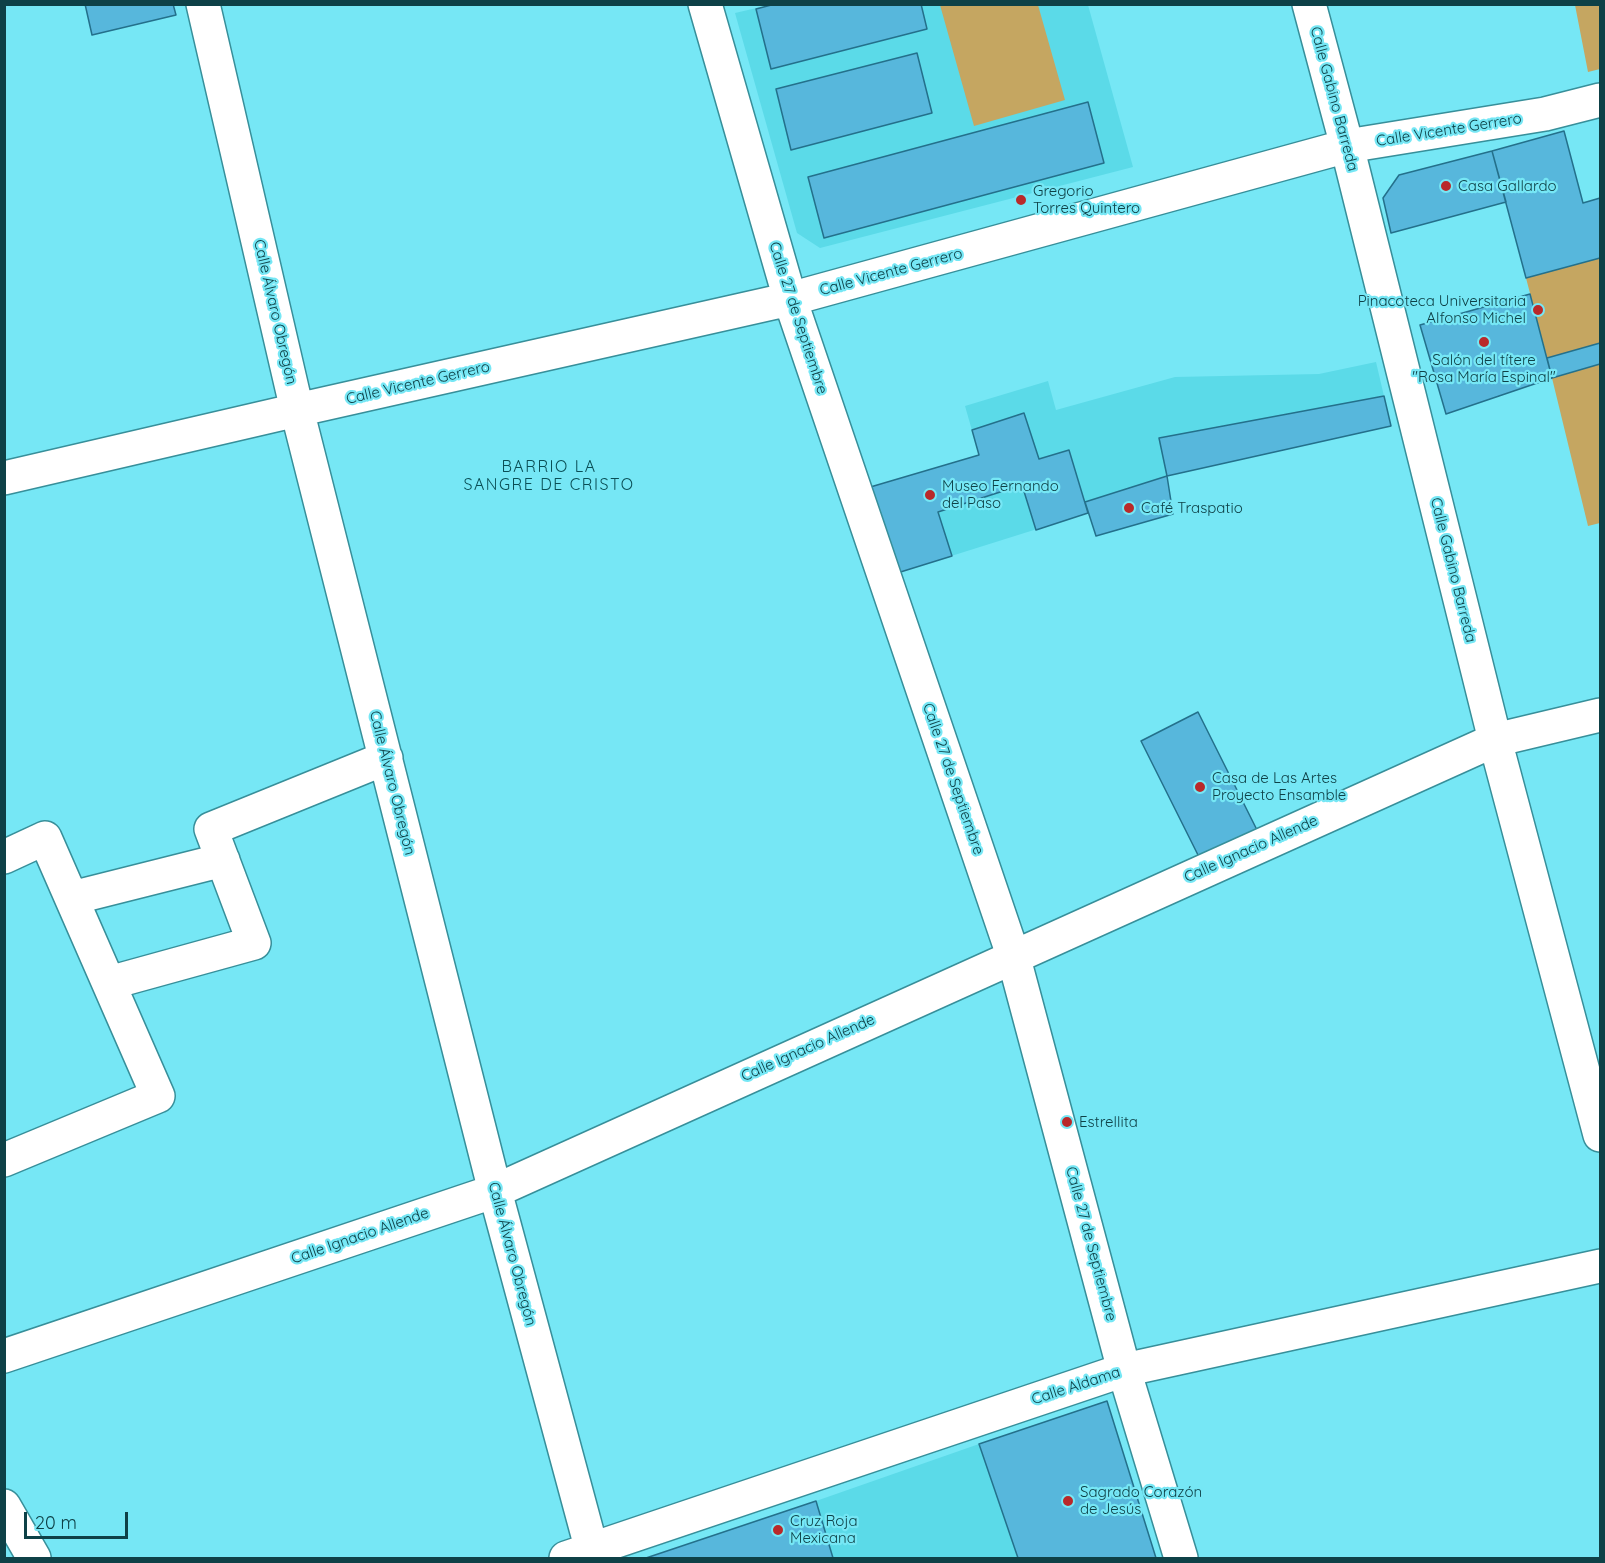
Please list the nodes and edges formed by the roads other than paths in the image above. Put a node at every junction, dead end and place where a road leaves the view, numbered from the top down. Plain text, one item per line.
1 (203, 4) edge
2 (705, 4) edge
3 (1309, 4) edge
4 (1600, 100) edge
5 (1347, 146) junction
6 (790, 299) junction
7 (297, 410) junction
8 (4, 478) edge
9 (1600, 715) edge
10 (1495, 740) junction
11 (386, 758) junction
12 (4, 857) edge
13 (223, 860) junction
14 (72, 898) junction
15 (1013, 955) junction
16 (109, 983) junction
17 (1600, 1135) edge
18 (4, 1160) edge
19 (495, 1191) junction
20 (1600, 1266) edge
21 (4, 1356) edge
22 (1124, 1370) junction
23 (4, 1506) edge
24 (584, 1555) edge
25 (34, 1558) edge
26 (1181, 1558) edge

1 - 7 street, Calle Álvaro Obregón
2 - 6 street, Calle 27 de Septiembre
3 - 5 street, Calle Gabino Barreda
4 - 5 street, Calle Vicente Gerrero
5 - 6 street, Calle Vicente Gerrero
5 - 10 street, Calle Gabino Barreda
6 - 7 street, Calle Vicente Gerrero
6 - 15 street, Calle 27 de Septiembre
7 - 8 street, Calle Vicente Gerrero
7 - 11 street, Calle Álvaro Obregón
9 - 10 street, Calle Ignacio Allende
10 - 15 street, Calle Ignacio Allende
10 - 17 street, Calle Gabino Barreda
11 - 13 street
11 - 19 street, Calle Álvaro Obregón
12 - 14 street
13 - 14 street
13 - 16 street
14 - 16 street
15 - 19 street, Calle Ignacio Allende
15 - 22 street, Calle 27 de Septiembre
16 - 18 street
19 - 21 street, Calle Ignacio Allende
19 - 24 street, Calle Álvaro Obregón
20 - 22 street, Calle Aldama
22 - 24 street, Calle Aldama
22 - 26 street, Calle 27 de Septiembre
23 - 25 street

